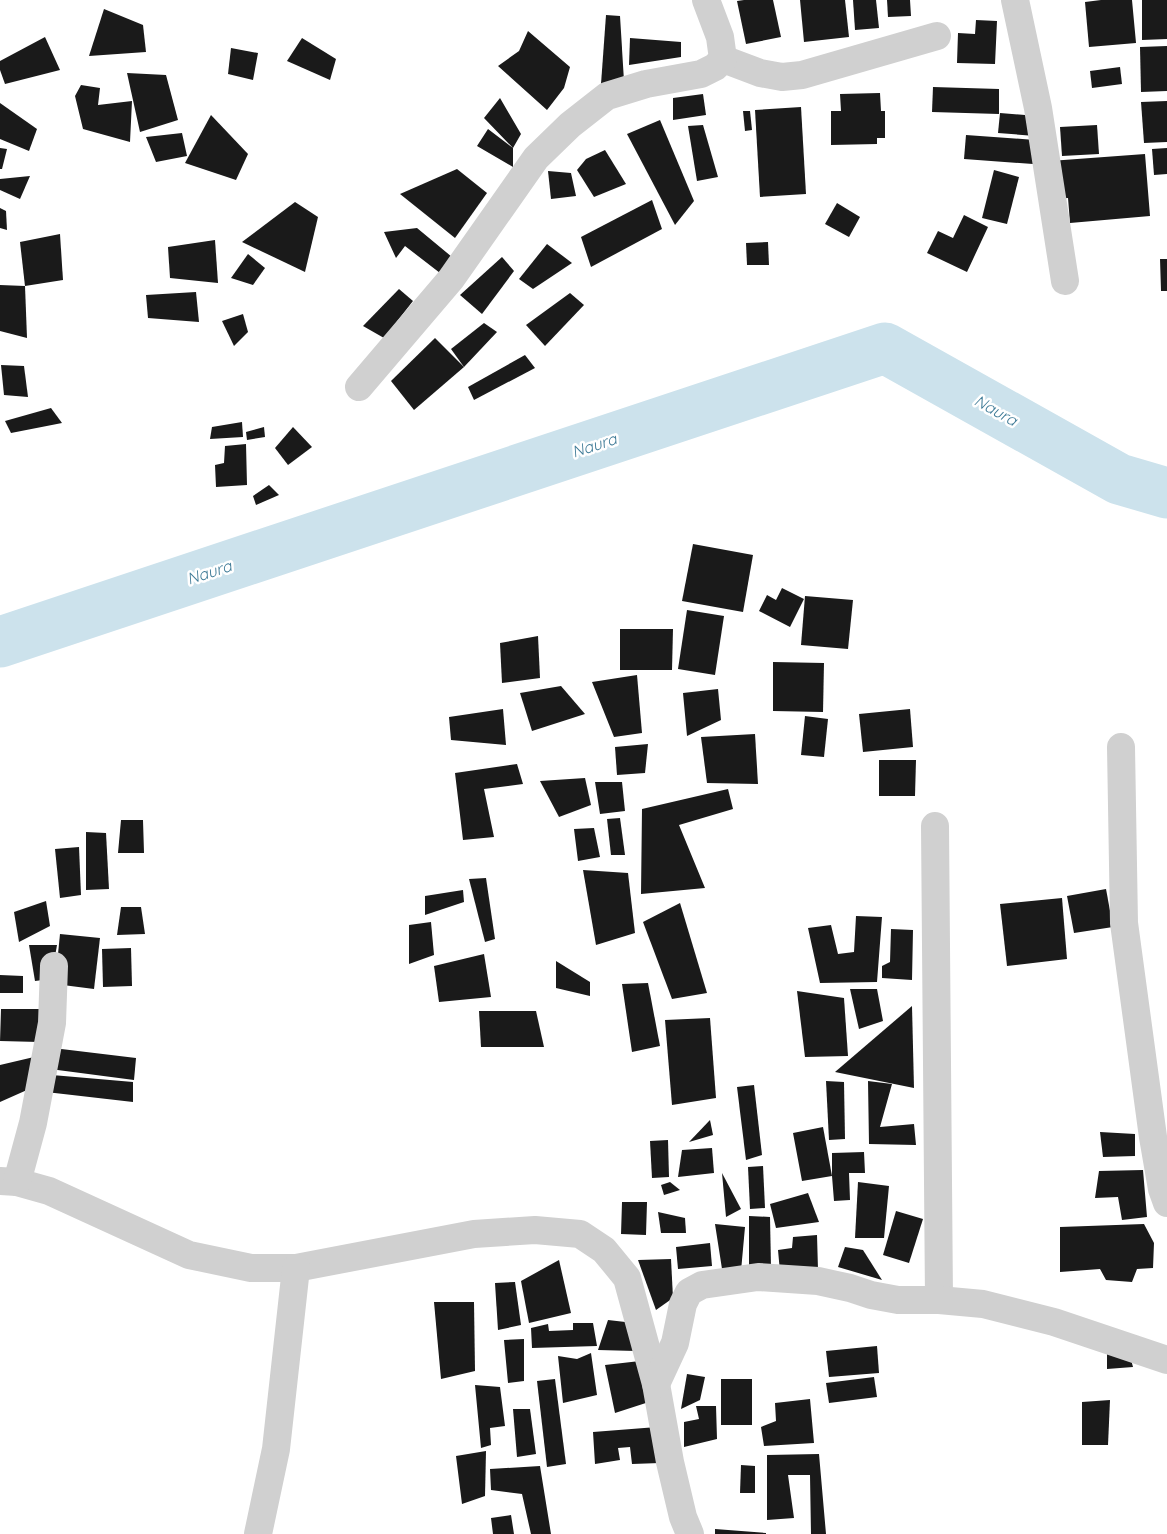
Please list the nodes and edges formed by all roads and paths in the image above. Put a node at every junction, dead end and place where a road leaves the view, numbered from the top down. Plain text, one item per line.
1 (706, 0) edge
2 (1015, 0) edge
3 (937, 36) dead end
4 (723, 59) junction
5 (1065, 281) dead end
6 (359, 387) dead end
7 (1121, 747) dead end
8 (935, 826) dead end
9 (54, 966) dead end
10 (8, 1181) edge
11 (1167, 1203) edge
12 (296, 1268) junction
13 (939, 1300) junction
14 (1167, 1360) edge
15 (656, 1384) junction
16 (258, 1534) edge
17 (690, 1534) edge

1 - 4 street
2 - 5 street
3 - 4 street
4 - 6 street
7 - 11 street
8 - 13 street
9 - 10 street
10 - 12 street
12 - 15 street
12 - 16 street
13 - 14 street
13 - 15 street
15 - 17 street

